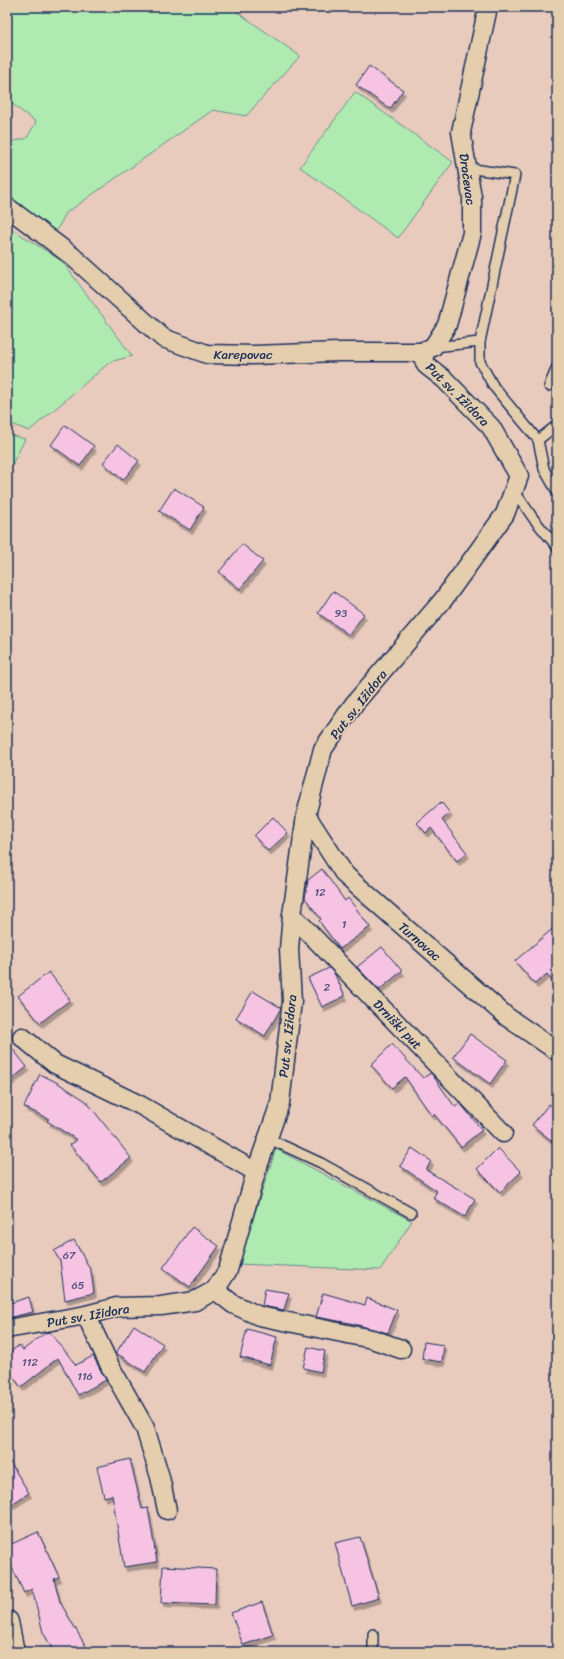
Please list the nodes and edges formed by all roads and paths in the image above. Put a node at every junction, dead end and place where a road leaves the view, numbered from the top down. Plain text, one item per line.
1 (488, 7) edge
2 (467, 168) junction
3 (7, 207) edge
4 (480, 342) junction
5 (427, 349) junction
6 (557, 367) edge
7 (549, 386) dead end
8 (557, 426) edge
9 (538, 440) junction
10 (514, 490) junction
11 (557, 492) edge
12 (557, 547) edge
13 (306, 815) junction
14 (292, 914) junction
15 (22, 1037) dead end
16 (556, 1048) edge
17 (503, 1133) dead end
18 (267, 1138) junction
19 (256, 1172) junction
20 (411, 1213) dead end
21 (215, 1290) junction
22 (86, 1315) junction
23 (7, 1329) edge
24 (401, 1349) dead end
25 (167, 1510) dead end
26 (7, 1622) edge
27 (373, 1634) dead end
28 (13, 1652) edge
29 (373, 1652) edge

1 - 2 street, Dračevac
2 - 4 lane
2 - 5 street, Dračevac
3 - 5 street, Karepovac
4 - 5 lane
4 - 9 lane
5 - 10 street, Put sv. Ižidora
6 - 7 lane
8 - 9 lane
9 - 11 lane
10 - 12 lane
10 - 13 street, Put sv. Ižidora
13 - 14 street, Put sv. Ižidora
13 - 16 street, Turnovac
14 - 17 street, Drniški put
14 - 18 street, Put sv. Ižidora
15 - 19 street
18 - 19 street, Put sv. Ižidora
18 - 20 lane
19 - 21 street, Put sv. Ižidora
21 - 22 street, Put sv. Ižidora
21 - 24 street
22 - 23 street, Put sv. Ižidora
22 - 25 street
26 - 28 street
27 - 29 lane

